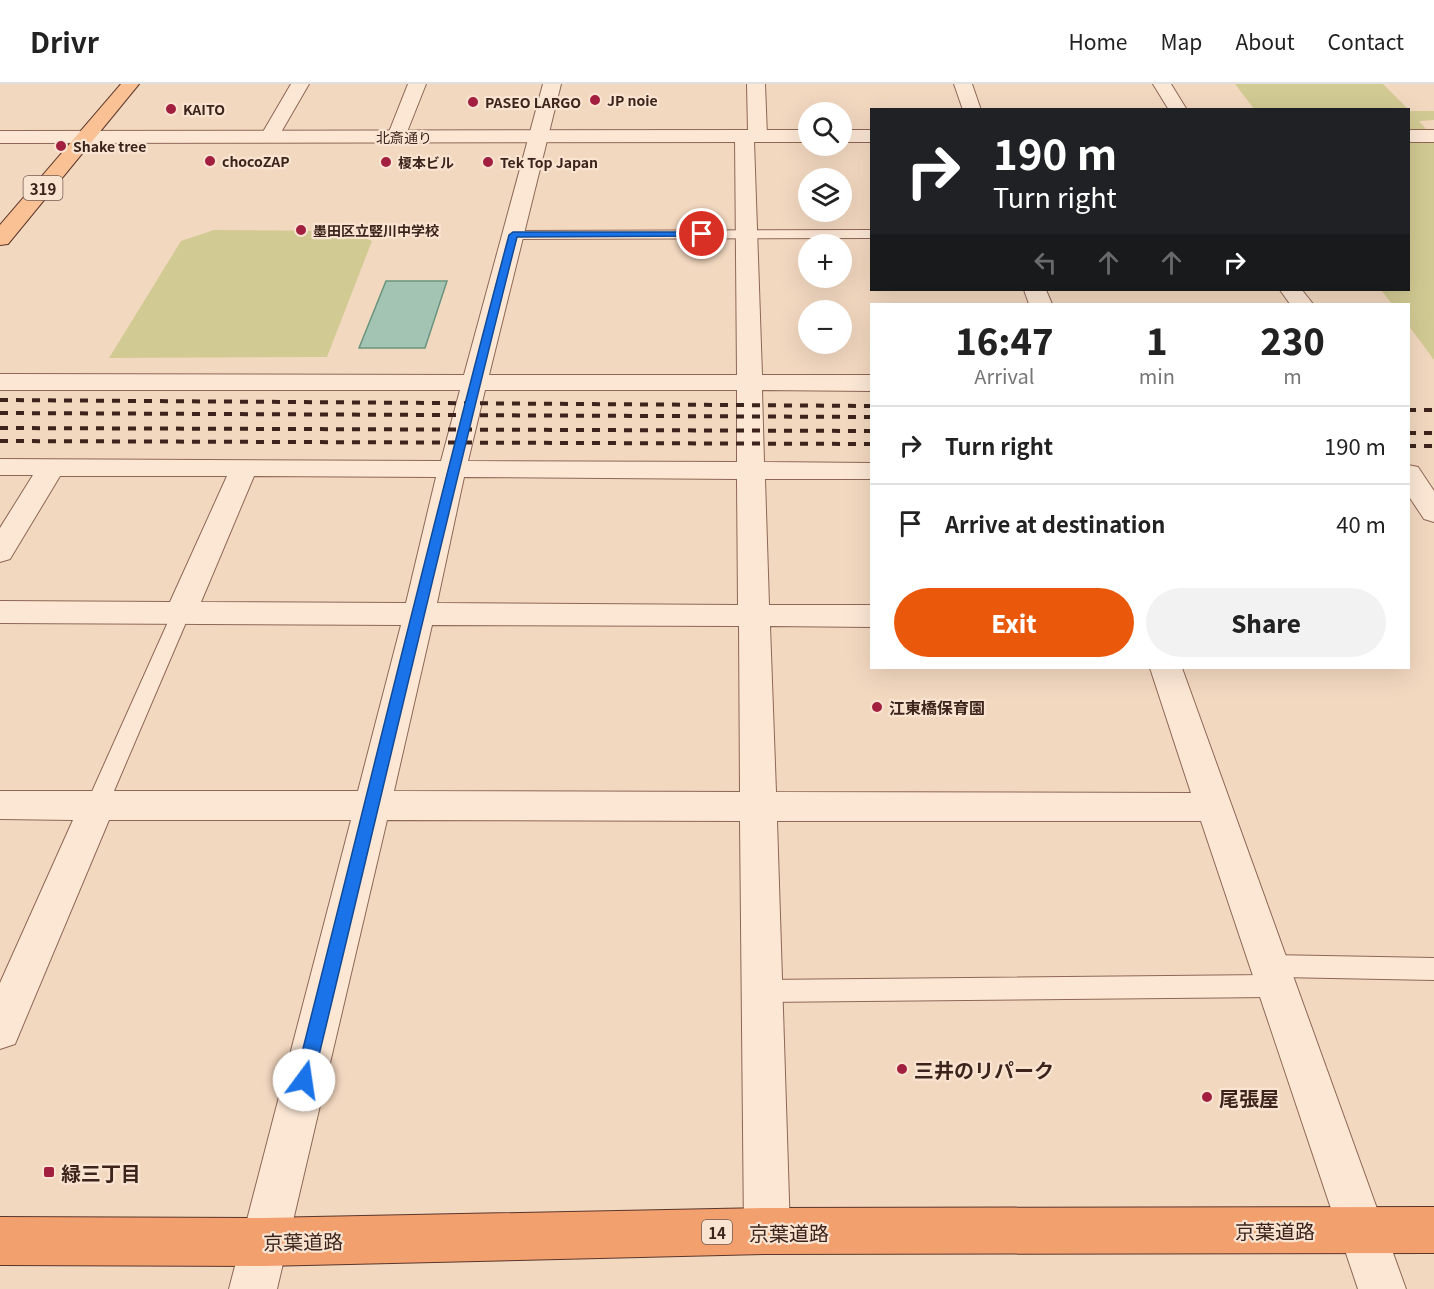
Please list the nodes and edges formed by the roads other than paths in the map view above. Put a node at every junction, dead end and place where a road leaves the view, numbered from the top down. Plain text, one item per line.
1 (130, 84) edge
2 (300, 84) edge
3 (417, 84) edge
4 (552, 84) edge
5 (756, 84) edge
6 (963, 84) edge
7 (1162, 84) edge
8 (971, 108) edge
9 (1177, 108) edge
10 (751, 136) junction
11 (798, 136) edge
12 (852, 136) edge
13 (870, 136) edge
14 (1410, 136) edge
15 (1434, 136) edge
16 (0, 137) edge
17 (86, 137) junction
18 (269, 137) junction
19 (396, 137) junction
20 (537, 137) junction
21 (8, 220) edge
22 (747, 234) junction
23 (870, 234) edge
24 (513, 235) junction
25 (0, 239) edge
26 (0, 382) edge
27 (474, 383) junction
28 (750, 384) junction
29 (870, 384) edge
30 (0, 467) edge
31 (51, 468) junction
32 (244, 468) junction
33 (452, 469) junction
34 (751, 470) junction
35 (870, 471) edge
36 (1410, 475) edge
37 (1434, 513) edge
38 (0, 552) edge
39 (0, 612) edge
40 (181, 613) junction
41 (420, 614) junction
42 (754, 615) junction
43 (870, 615) edge
44 (1166, 669) edge
45 (0, 805) edge
46 (97, 805) junction
47 (373, 805) junction
48 (758, 805) junction
49 (1214, 807) junction
50 (1434, 969) edge
51 (1273, 976) junction
52 (762, 991) junction
53 (0, 1030) edge
54 (1361, 1230) junction
55 (1434, 1230) edge
56 (767, 1231) junction
57 (0, 1241) edge
58 (264, 1242) junction
59 (253, 1289) edge
60 (1382, 1289) edge

1 - 17 main road, 319
2 - 18 street
3 - 19 street
4 - 20 street
5 - 10 street
6 - 8 street
7 - 9 street
10 - 11 street, 北斎通り
10 - 20 street, 北斎通り
10 - 22 street
12 - 13 street
14 - 15 street
16 - 17 street, 北斎通り
17 - 18 street, 北斎通り
17 - 21 main road, 319
18 - 19 street, 北斎通り
19 - 20 street, 北斎通り
20 - 24 street
21 - 25 main road, 319
22 - 23 lane
22 - 24 lane
22 - 28 street
24 - 27 street
26 - 27 street
27 - 28 street
27 - 33 street
28 - 29 street
28 - 34 street
30 - 31 street
31 - 32 street
31 - 38 street
32 - 33 street
32 - 40 street
33 - 34 street
33 - 41 street
34 - 35 street
34 - 42 street
36 - 37 street
39 - 40 street
40 - 41 street
40 - 46 lane
41 - 42 street
41 - 47 street
42 - 43 street
42 - 48 street
44 - 49 street
45 - 46 street
46 - 47 street
46 - 53 street
47 - 48 street
47 - 58 street
48 - 49 street
48 - 52 street
49 - 51 street
50 - 51 lane
51 - 52 lane
51 - 54 street
52 - 56 street
54 - 55 highway, 京葉道路 / 14
54 - 56 highway, 京葉道路 / 14
54 - 60 street
56 - 58 highway, 京葉道路 / 14
57 - 58 highway, 京葉道路 / 14
58 - 59 street

